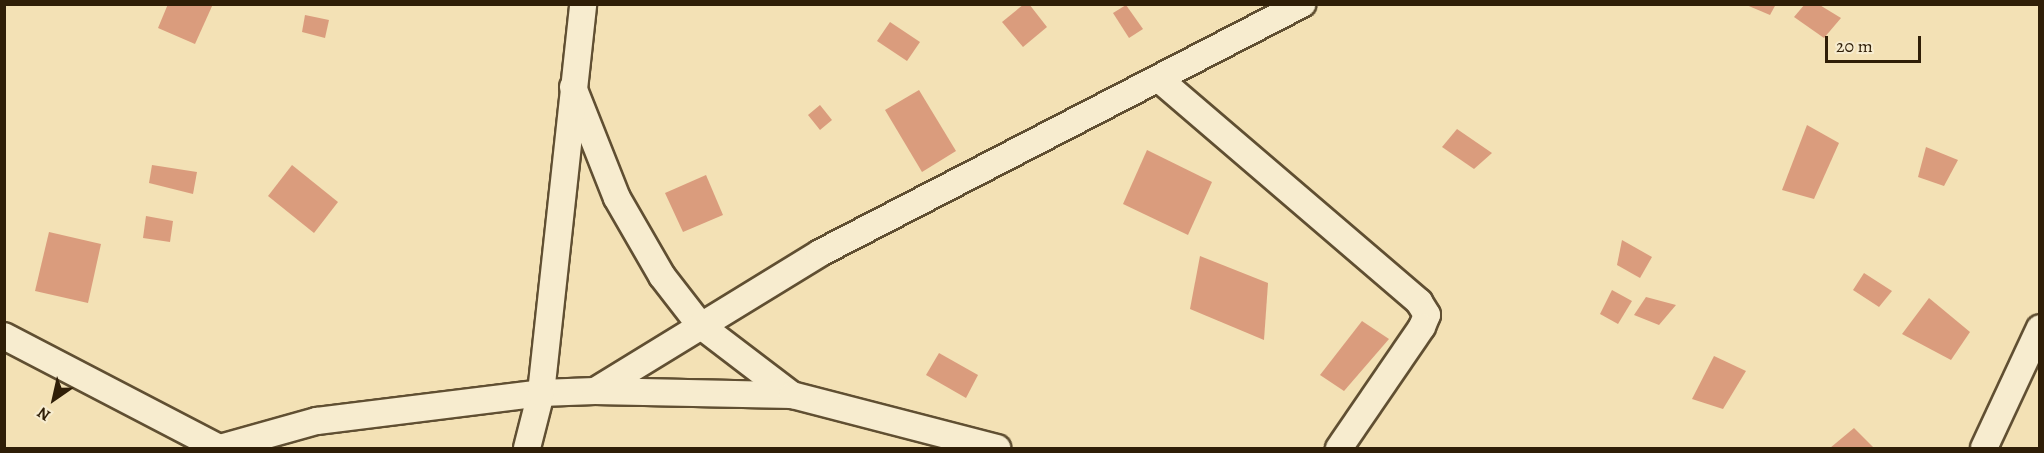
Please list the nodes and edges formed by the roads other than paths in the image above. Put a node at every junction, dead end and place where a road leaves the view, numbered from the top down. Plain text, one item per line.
1 (583, 4) edge
2 (1302, 4) edge
3 (1159, 79) junction
4 (572, 82) junction
5 (700, 325) junction
6 (2040, 327) edge
7 (4, 336) edge
8 (595, 391) junction
9 (541, 393) junction
10 (792, 395) junction
11 (220, 448) edge
12 (526, 448) edge
13 (997, 448) edge
14 (1339, 448) edge
15 (1984, 448) edge

1 - 4 street
2 - 3 street
3 - 5 street
3 - 14 street
4 - 5 street
4 - 9 street
5 - 8 street
5 - 10 street
6 - 15 street
7 - 11 street
8 - 9 street
8 - 10 street
9 - 11 street
9 - 12 street
10 - 13 street

